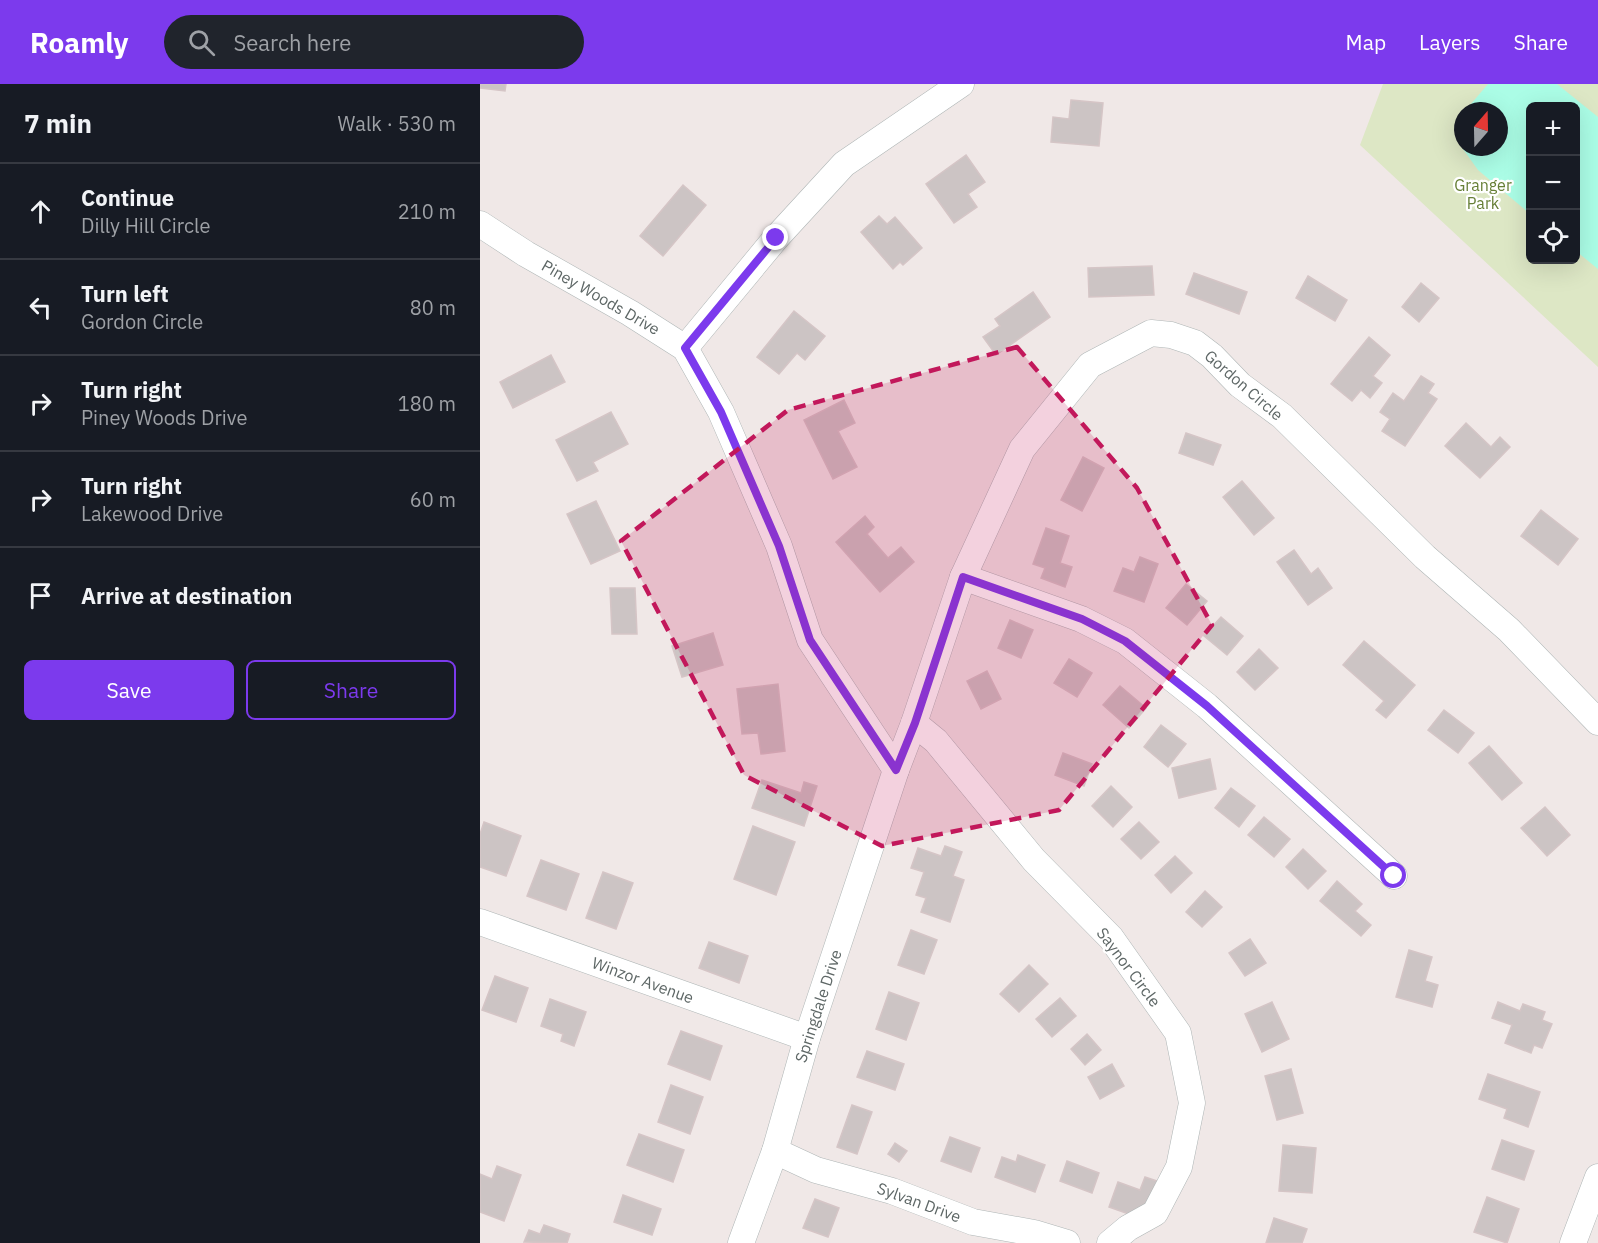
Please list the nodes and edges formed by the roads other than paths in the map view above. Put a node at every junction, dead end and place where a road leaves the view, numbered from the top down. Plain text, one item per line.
1 (961, 84) edge
2 (480, 224) edge
3 (685, 348) junction
4 (963, 577) junction
5 (1598, 722) edge
6 (915, 723) junction
7 (896, 770) junction
8 (1394, 876) dead end
9 (480, 922) edge
10 (807, 1038) junction
11 (775, 1151) junction
12 (1598, 1178) edge
13 (741, 1243) edge
14 (1067, 1243) edge
15 (1110, 1243) edge
16 (1573, 1243) edge

1 - 3 street
2 - 3 street, Piney Woods Drive
3 - 7 street, Piney Woods Drive
4 - 5 street, Gordon Circle
4 - 6 street, Gordon Circle
4 - 8 street
6 - 7 street, Gordon Circle
6 - 15 street, Saynor Circle
7 - 10 street, Springdale Drive
9 - 10 street, Winzor Avenue
10 - 11 street, Springdale Drive
11 - 13 street, Springdale Drive
11 - 14 street, Sylvan Drive
12 - 16 street

